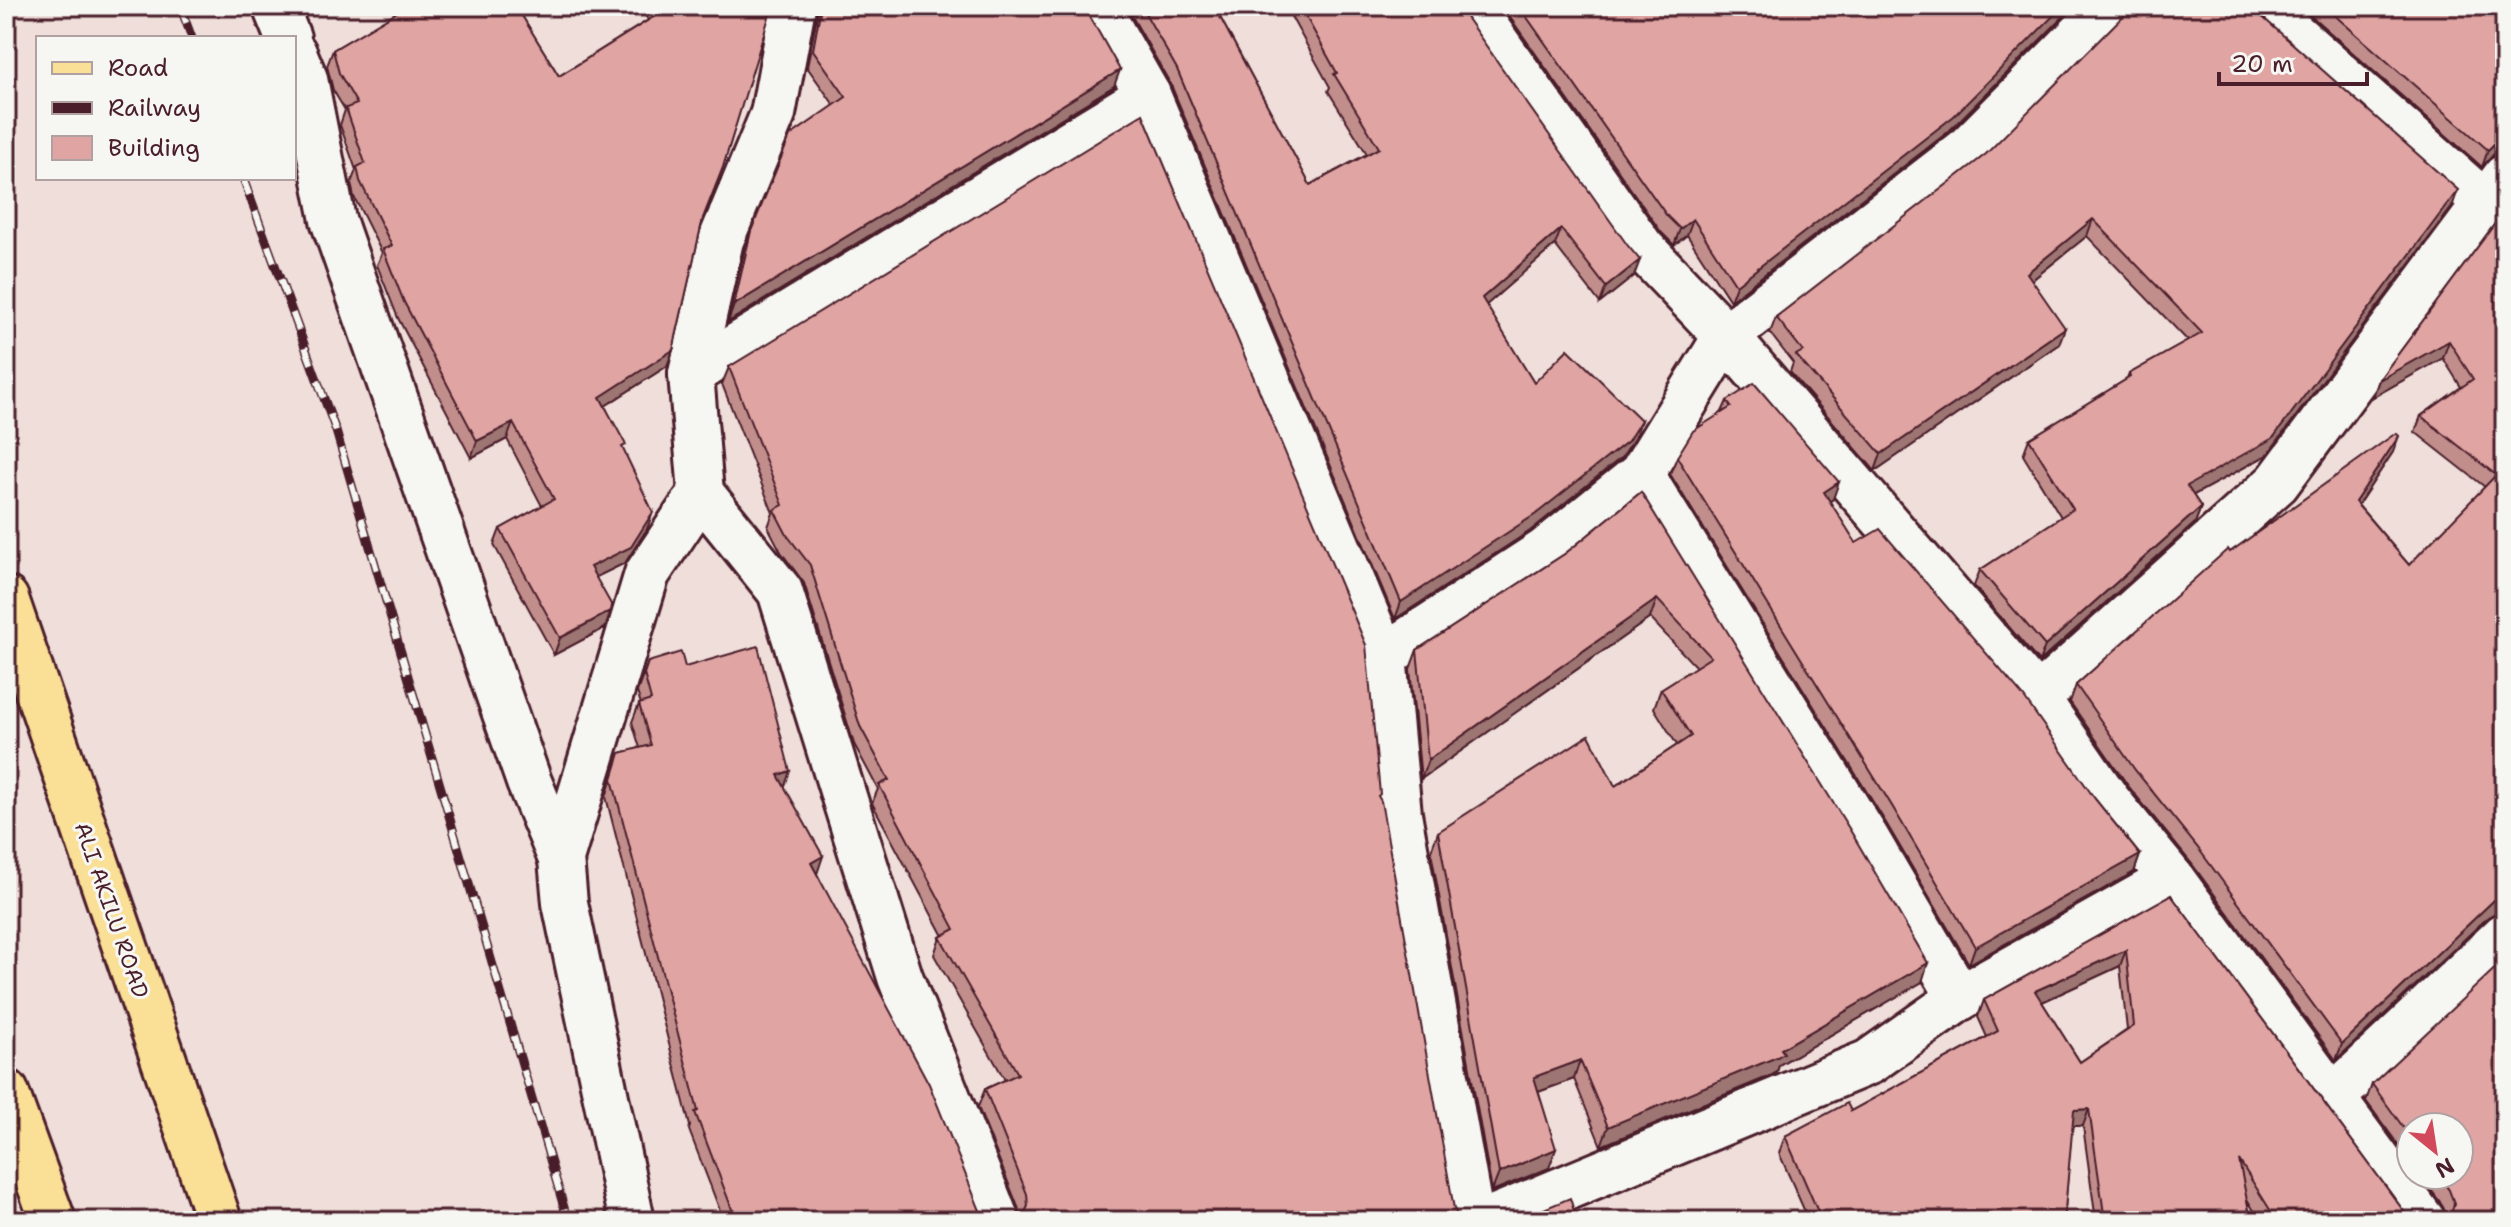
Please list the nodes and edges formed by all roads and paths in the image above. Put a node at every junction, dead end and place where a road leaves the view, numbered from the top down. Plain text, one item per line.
1 (275, 6) edge
2 (793, 6) edge
3 (1097, 6) edge
4 (1471, 6) edge
5 (2109, 6) edge
6 (2262, 6) edge
7 (287, 36) edge
8 (296, 58) edge
9 (1148, 95) junction
10 (2495, 191) edge
11 (1726, 336) junction
12 (691, 374) junction
13 (1641, 474) junction
14 (701, 493) junction
15 (6, 599) edge
16 (1384, 656) junction
17 (2037, 698) junction
18 (561, 859) junction
19 (2172, 879) junction
20 (2505, 935) edge
21 (1960, 998) junction
22 (6, 1092) edge
23 (2333, 1097) junction
24 (53, 1221) edge
25 (219, 1221) edge
26 (632, 1221) edge
27 (997, 1221) edge
28 (1472, 1221) edge
29 (1486, 1221) edge
30 (2423, 1221) edge

1 - 7 street
2 - 12 street
3 - 9 street
4 - 11 street
5 - 11 street
6 - 10 street
8 - 18 street
9 - 12 street
9 - 16 street
10 - 17 street
11 - 13 street
11 - 17 street
12 - 14 street
13 - 16 street
13 - 21 street
14 - 18 street
14 - 27 street
15 - 25 main road, ALI AKILU ROAD
16 - 28 street
17 - 19 street
18 - 26 street
19 - 21 street
19 - 23 street
20 - 23 street
21 - 29 street
22 - 24 main road
23 - 30 street

